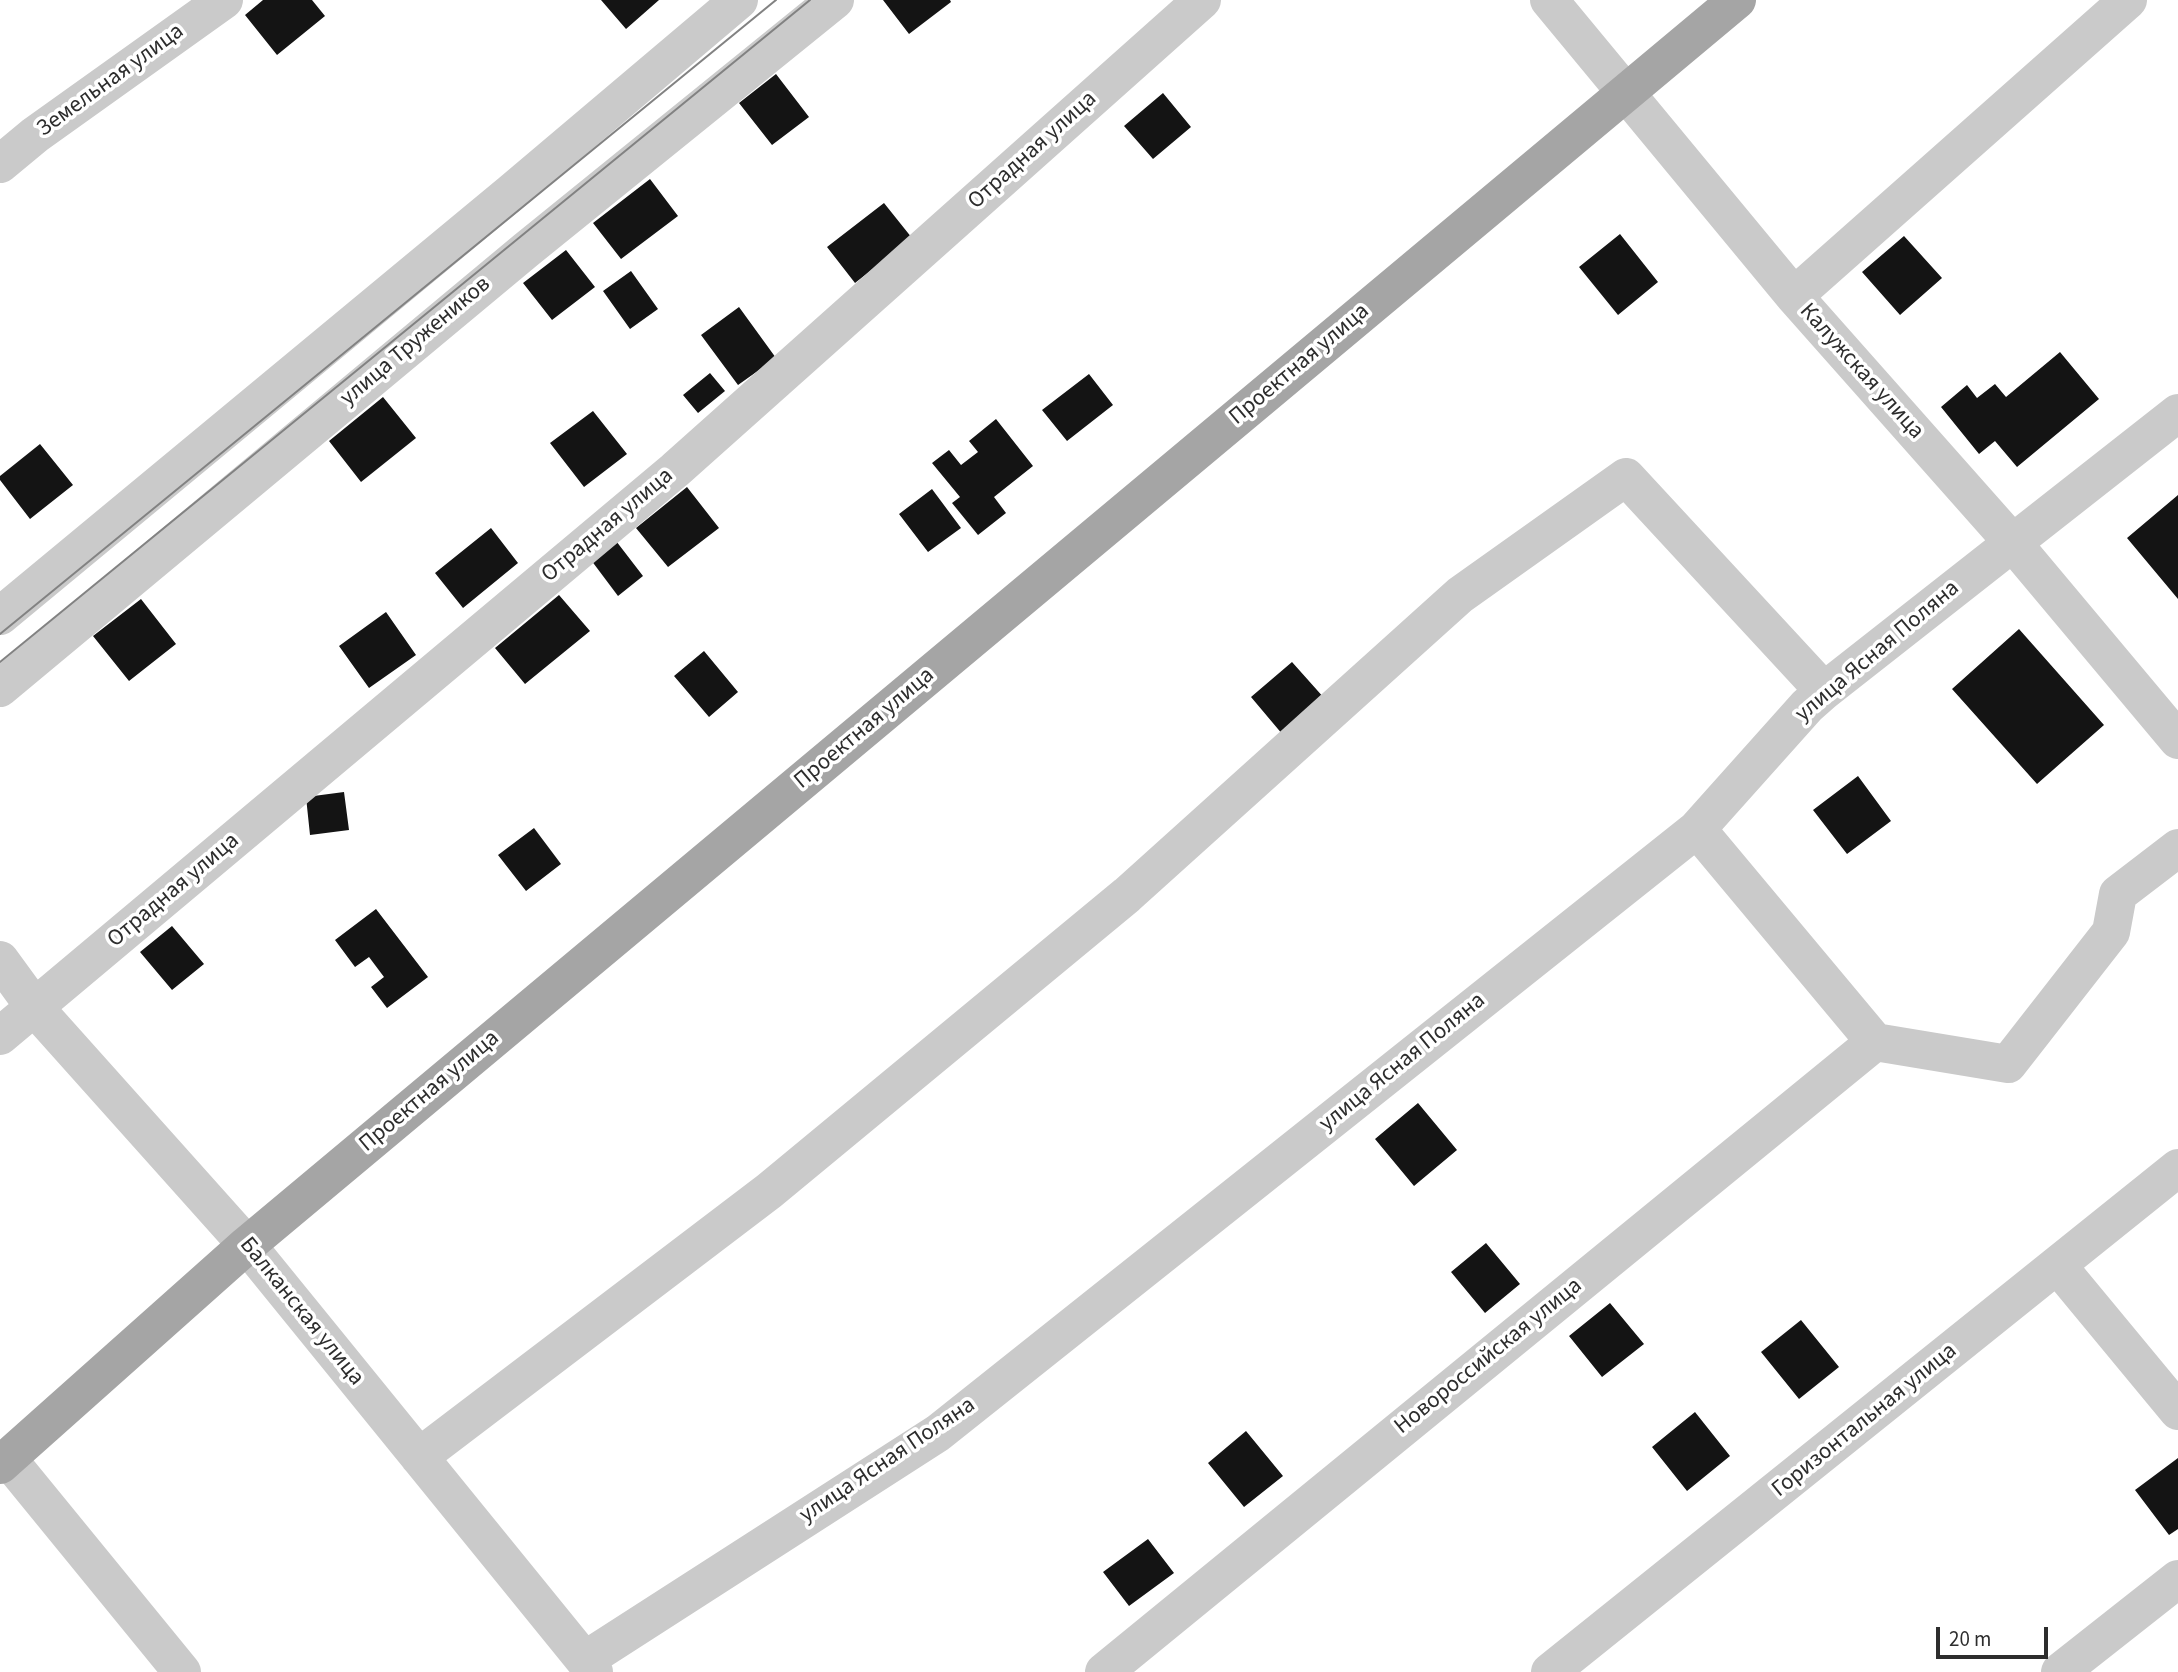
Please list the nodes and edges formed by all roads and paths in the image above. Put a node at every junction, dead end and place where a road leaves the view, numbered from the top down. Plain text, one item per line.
1 (224, 0) edge
2 (739, 0) edge
3 (835, 0) edge
4 (1202, 0) edge
5 (1549, 0) edge
6 (1737, 0) edge
7 (2129, 0) edge
8 (1627, 92) junction
9 (0, 164) edge
10 (1794, 296) junction
11 (2178, 413) edge
12 (2012, 542) junction
13 (0, 616) edge
14 (0, 688) edge
15 (1824, 691) junction
16 (2178, 740) edge
17 (1697, 829) junction
18 (2178, 848) edge
19 (0, 960) edge
20 (35, 1008) junction
21 (0, 1036) edge
22 (1875, 1042) junction
23 (2178, 1168) edge
24 (247, 1245) junction
25 (2058, 1266) junction
26 (2178, 1411) edge
27 (419, 1457) junction
28 (4, 1462) edge
29 (2178, 1578) edge
30 (589, 1666) edge
31 (182, 1672) edge
32 (1104, 1672) edge
33 (1550, 1672) edge
34 (2060, 1672) edge

1 - 9 street, Земельная улица
2 - 13 street
3 - 14 street, улица Тружеников
4 - 20 street, Отрадная улица
5 - 8 street, Калужская улица
6 - 8 main road, Проектная улица
7 - 10 street
8 - 10 street, Калужская улица
8 - 24 main road, Проектная улица
10 - 12 street, Калужская улица
11 - 12 street, улица Ясная Поляна
12 - 15 street, улица Ясная Поляна
12 - 16 street, Калужская улица
15 - 17 street, улица Ясная Поляна
15 - 27 street
17 - 22 street
17 - 30 street, улица Ясная Поляна
18 - 22 street
19 - 20 street, Балканская улица
20 - 21 street, Отрадная улица
20 - 24 street, Балканская улица
22 - 32 street, Новороссийская улица
23 - 25 street, Горизонтальная улица
24 - 27 street, Балканская улица
24 - 28 main road, Проектная улица
25 - 26 street
25 - 33 street, Горизонтальная улица
27 - 30 street, Балканская улица
28 - 31 street
29 - 34 street

